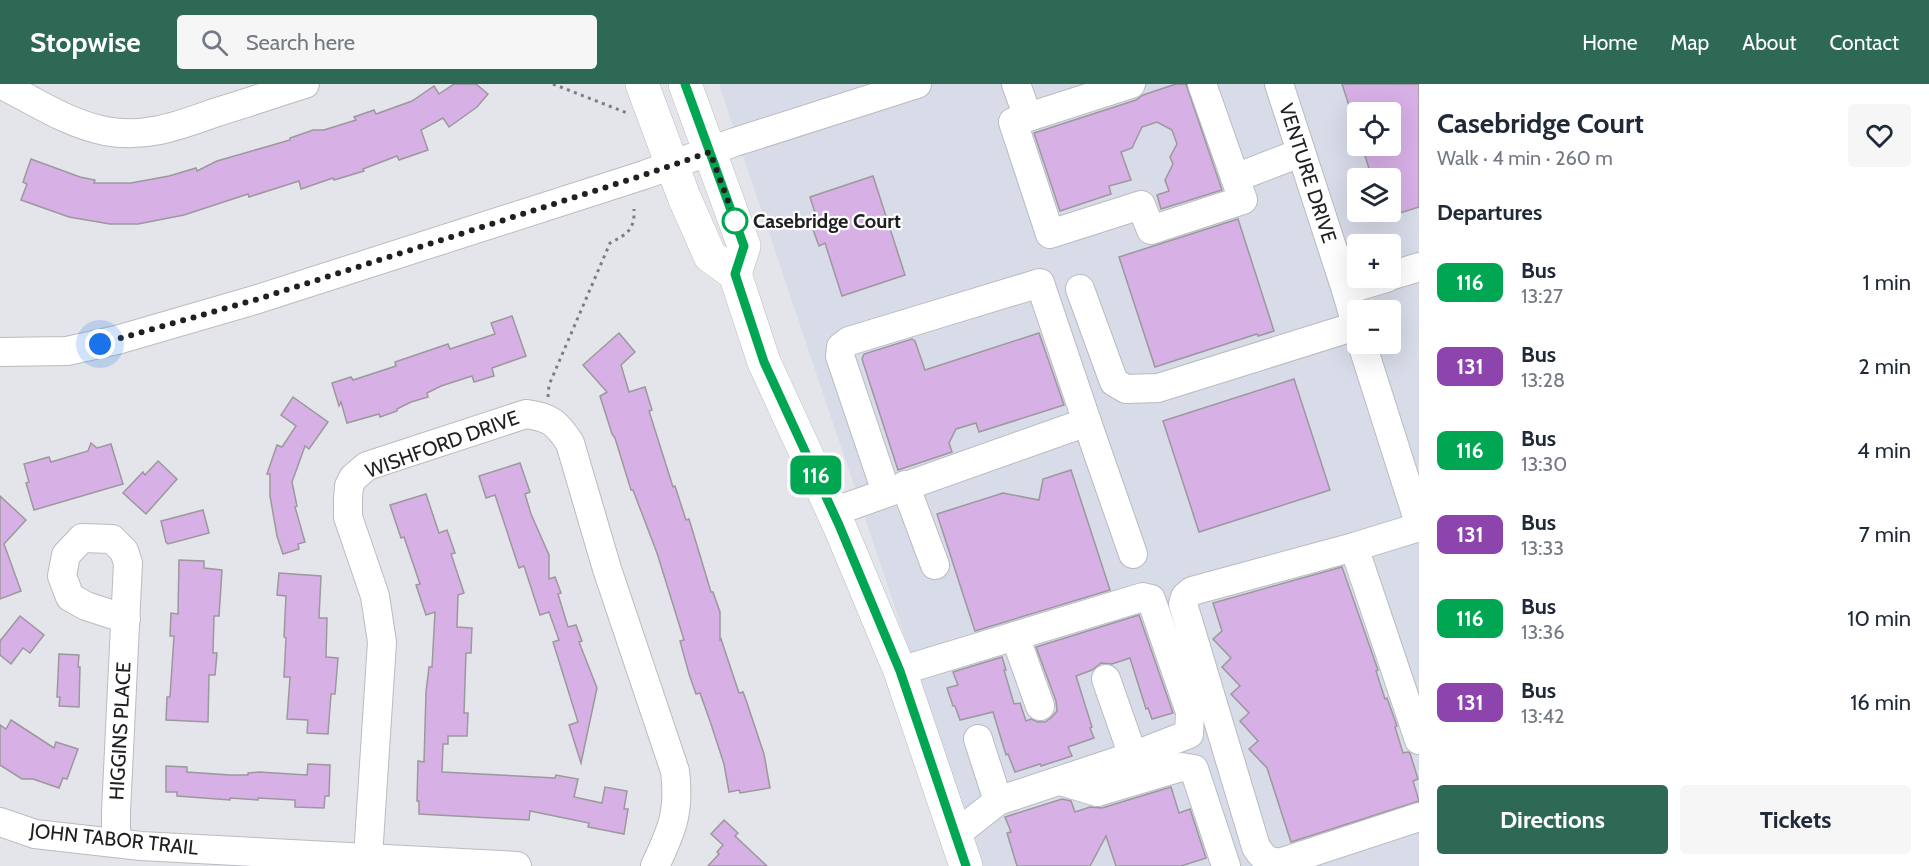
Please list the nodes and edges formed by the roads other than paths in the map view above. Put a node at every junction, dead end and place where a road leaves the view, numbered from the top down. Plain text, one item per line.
1 (0, 84) edge
2 (305, 84) edge
3 (642, 84) edge
4 (685, 84) edge
5 (917, 84) edge
6 (1016, 84) edge
7 (1131, 84) edge
8 (1202, 84) edge
9 (1279, 84) edge
10 (1028, 117) junction
11 (710, 152) junction
12 (1300, 153) junction
13 (672, 164) junction
14 (1235, 178) junction
15 (1419, 267) edge
16 (1401, 273) edge
17 (735, 274) junction
18 (1353, 288) edge
19 (1080, 289) dead end
20 (1346, 290) junction
21 (1349, 300) edge
22 (1347, 336) edge
23 (0, 352) edge
24 (1365, 354) edge
25 (1087, 422) junction
26 (896, 489) junction
27 (833, 512) junction
28 (1419, 525) edge
29 (1354, 547) junction
30 (1133, 554) dead end
31 (935, 565) dead end
32 (126, 619) dead end
33 (1016, 636) junction
34 (900, 671) junction
35 (1106, 679) dead end
36 (1040, 706) dead end
37 (978, 739) dead end
38 (1419, 740) edge
39 (1132, 756) junction
40 (1061, 781) junction
41 (998, 801) junction
42 (1419, 817) edge
43 (0, 822) edge
44 (956, 834) junction
45 (116, 843) junction
46 (368, 857) junction
47 (517, 866) edge
48 (655, 866) edge
49 (966, 866) edge
50 (1226, 866) edge

1 - 2 street
3 - 13 main road
4 - 11 main road
5 - 11 street
6 - 10 street
7 - 10 street
8 - 14 street
9 - 12 street, VENTURE DRIVE
10 - 14 street
11 - 13 street
11 - 17 main road
12 - 14 street
12 - 20 street, VENTURE DRIVE
13 - 17 main road
13 - 23 street
15 - 16 street
17 - 27 main road
18 - 20 street
19 - 22 street
20 - 21 street, VENTURE DRIVE
24 - 28 street, VENTURE DRIVE
25 - 26 street
25 - 26 street
25 - 30 street
26 - 27 street
26 - 31 street
27 - 34 main road
28 - 29 street
29 - 38 street
29 - 42 street
32 - 45 street, HIGGINS PLACE
33 - 34 street
33 - 36 street
33 - 39 street
34 - 44 main road
35 - 39 street
37 - 41 street
39 - 40 street
40 - 41 street
40 - 50 street
41 - 44 street
43 - 45 street, JOHN TABOR TRAIL
44 - 49 main road
45 - 46 street, JOHN TABOR TRAIL
46 - 47 street, JOHN TABOR TRAIL
46 - 48 street, WISHFORD DRIVE

